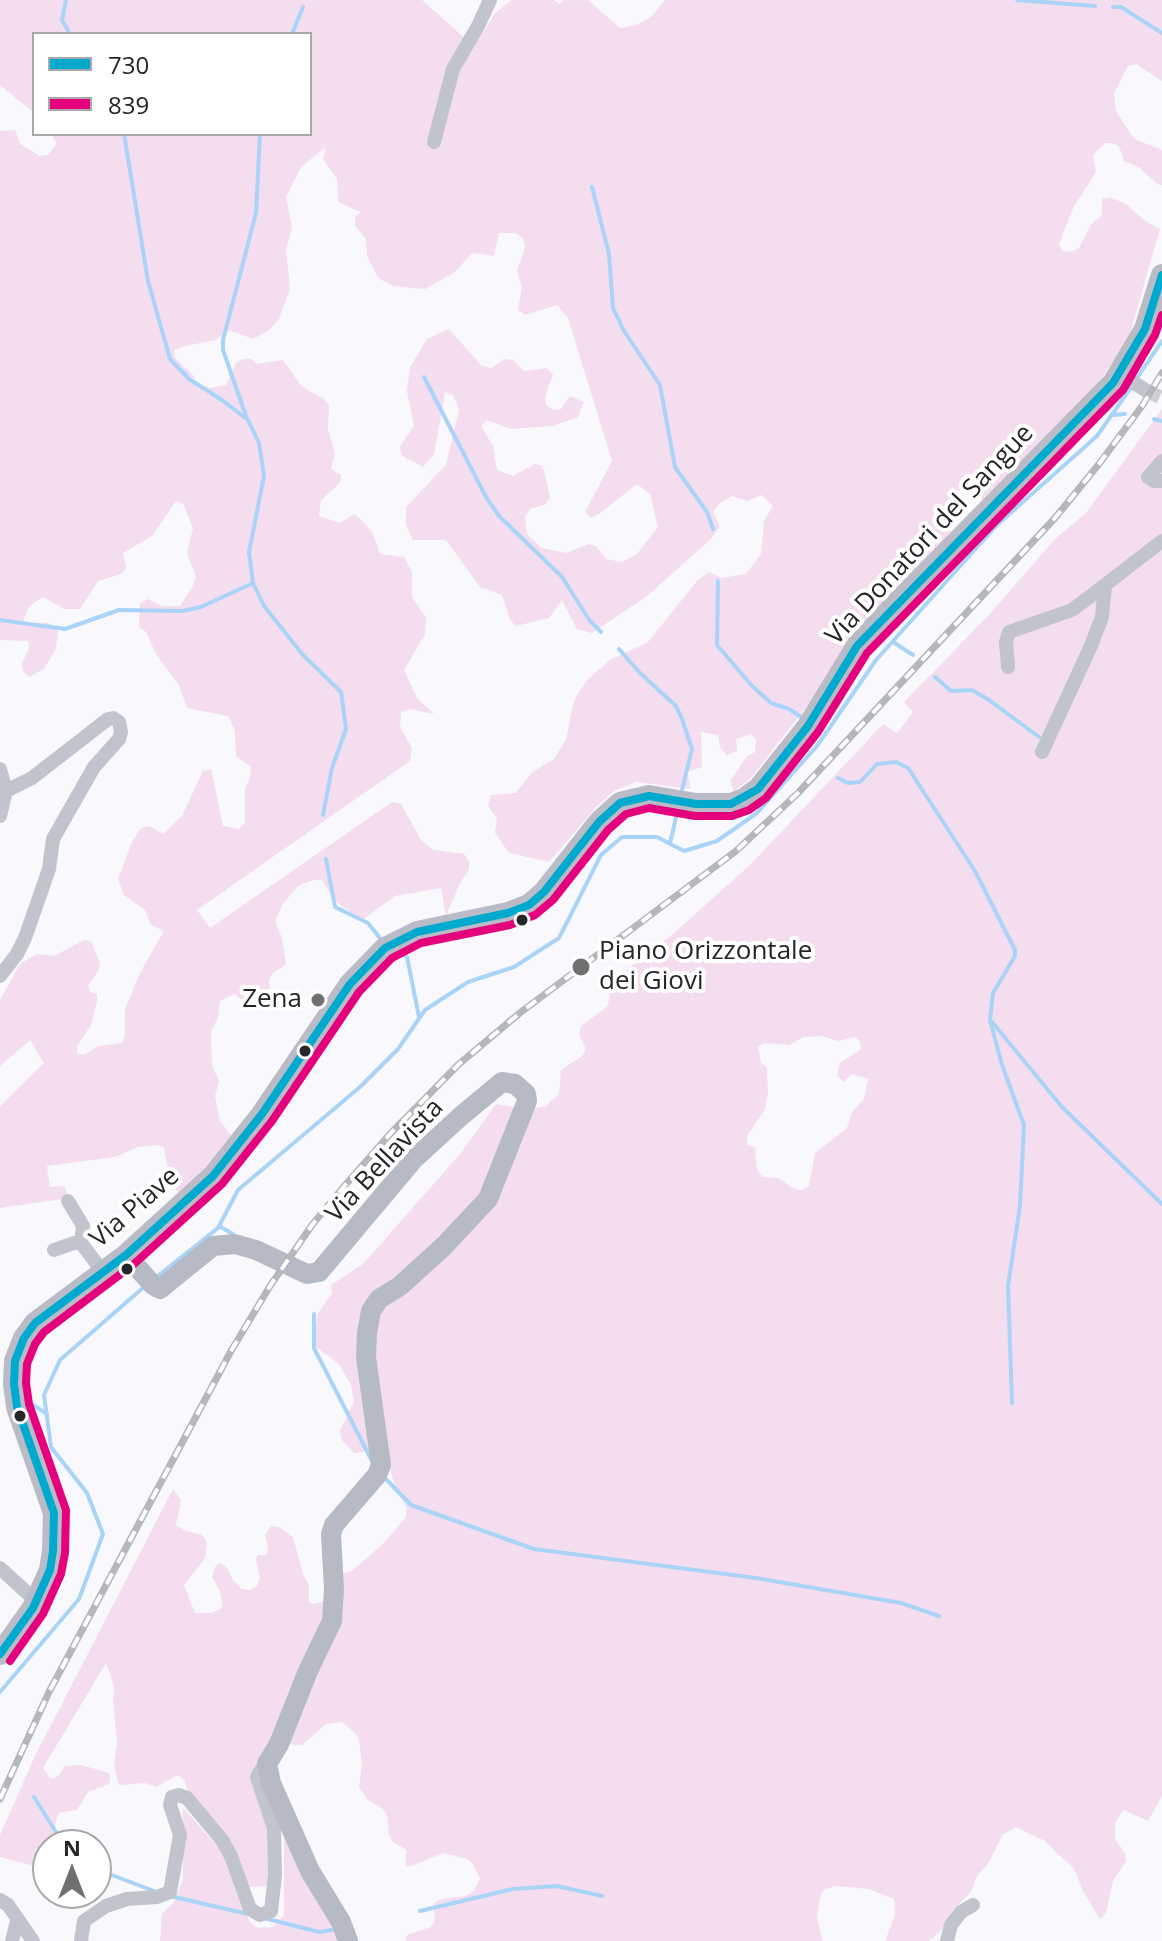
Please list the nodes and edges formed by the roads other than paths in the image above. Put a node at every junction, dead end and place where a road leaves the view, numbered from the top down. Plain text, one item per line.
1 (490, 0) edge
2 (434, 142) dead end
3 (1162, 275) edge
4 (1124, 376) junction
5 (1144, 389) tunnel mouth
6 (1162, 461) edge
7 (1162, 481) edge
8 (1162, 541) edge
9 (1105, 585) junction
10 (1008, 667) dead end
11 (1042, 752) dead end
12 (0, 769) edge
13 (6, 791) junction
14 (0, 816) edge
15 (521, 909) joint
16 (0, 976) edge
17 (68, 1201) dead end
18 (81, 1243) junction
19 (54, 1250) dead end
20 (132, 1261) junction
21 (103, 1272) junction
22 (8, 1403) edge
23 (0, 1568) edge
24 (36, 1601) junction
25 (0, 1654) edge
26 (266, 1769) junction
27 (0, 1900) edge
28 (973, 1905) dead end
29 (17, 1921) junction
30 (12, 1941) edge
31 (33, 1941) edge
32 (81, 1941) edge
33 (348, 1941) edge
34 (947, 1941) edge

1 - 2 street
3 - 4 main road, Via Donatori del Sangue
4 - 5 street
4 - 15 main road, Via Donatori del Sangue
6 - 7 street
8 - 9 street
9 - 10 street
9 - 11 street
12 - 13 street
13 - 14 street
13 - 16 street
15 - 20 main road, Via Piave
17 - 18 street
18 - 19 street
18 - 21 street
20 - 21 main road, Via Piave
20 - 26 street, Via Bellavista
21 - 22 main road, Via Piave
22 - 24 main road, Via Piave
23 - 24 street
24 - 25 main road, Via Piave
26 - 32 street
26 - 33 street
27 - 29 street
28 - 34 street
29 - 30 street
29 - 31 street

